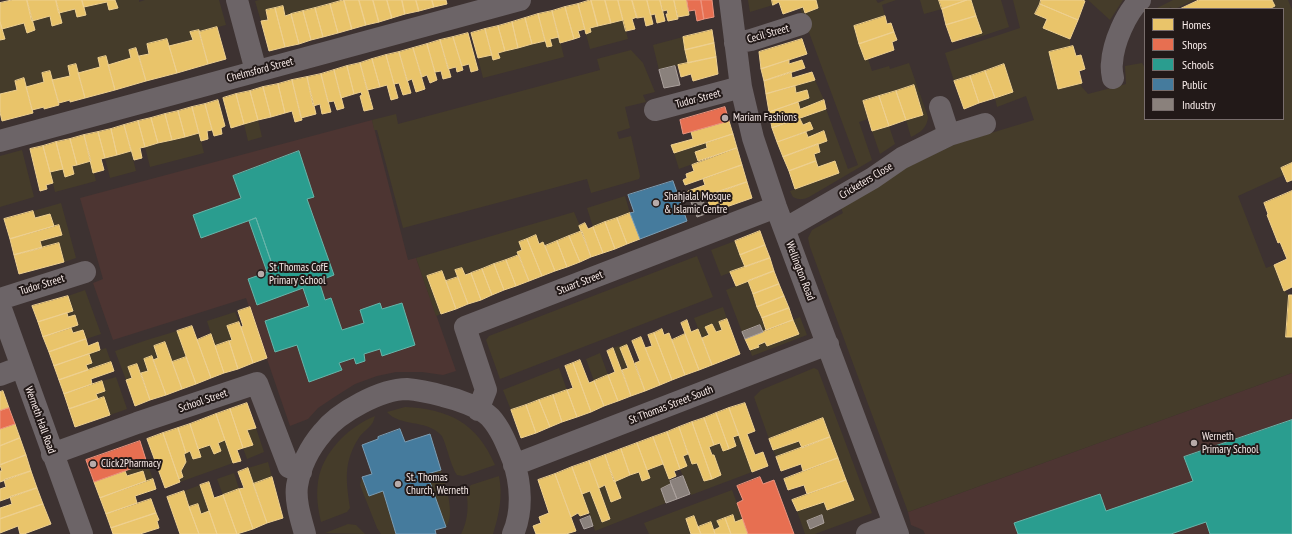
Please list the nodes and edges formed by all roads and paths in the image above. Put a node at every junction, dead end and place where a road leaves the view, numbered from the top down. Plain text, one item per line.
1 (237, 0) edge
2 (520, 0) edge
3 (730, 0) edge
4 (1140, 0) edge
5 (801, 24) dead end
6 (735, 43) junction
7 (256, 71) junction
8 (1113, 78) dead end
9 (741, 88) junction
10 (940, 107) dead end
11 (655, 110) dead end
12 (985, 124) dead end
13 (949, 135) junction
14 (0, 141) edge
15 (776, 207) junction
16 (784, 228) junction
17 (85, 272) dead end
18 (0, 298) edge
19 (0, 306) edge
20 (828, 344) junction
21 (21, 367) junction
22 (0, 375) edge
23 (478, 410) junction
24 (52, 454) junction
25 (514, 465) junction
26 (301, 472) junction
27 (896, 529) edge
28 (82, 534) edge
29 (305, 534) edge
30 (513, 534) edge
31 (867, 534) edge

1 - 7 street
2 - 7 street, Chelmsford Street
3 - 6 street, Wellington Road
4 - 8 street
5 - 6 street, Cecil Street
6 - 9 street, Wellington Road
7 - 14 street, Chelmsford Street
9 - 11 street, Tudor Street
9 - 15 street, Wellington Road
10 - 13 street
12 - 13 street, Cricketers Close
13 - 16 street, Cricketers Close
15 - 16 street, Wellington Road
15 - 23 street, Stuart Street
16 - 20 street, Wellington Road
17 - 18 street, Tudor Street
19 - 21 street, Werneth Hall Road
20 - 25 street, St Thomas Street South
20 - 27 street, Wellington Road
21 - 22 street
21 - 24 street, Werneth Hall Road
23 - 25 street
23 - 26 street
24 - 26 street, School Street
24 - 28 street, Werneth Hall Road
25 - 30 street
26 - 29 street
27 - 31 street

